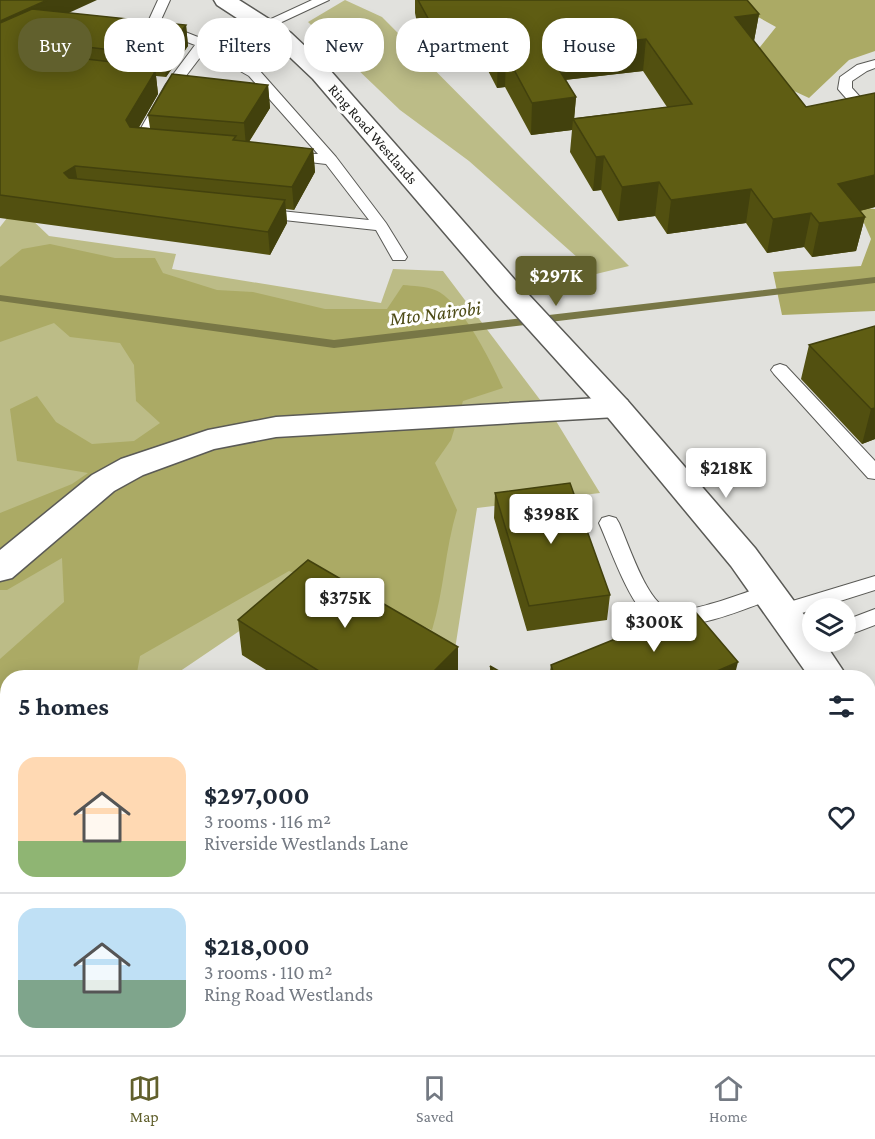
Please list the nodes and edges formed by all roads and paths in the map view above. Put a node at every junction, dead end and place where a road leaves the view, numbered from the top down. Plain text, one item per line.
1 (164, 0) edge
2 (225, 0) edge
3 (323, 0) edge
4 (253, 18) edge
5 (281, 18) edge
6 (197, 42) edge
7 (292, 47) edge
8 (197, 52) edge
9 (875, 64) edge
10 (252, 72) edge
11 (251, 94) edge
12 (273, 97) junction
13 (875, 115) edge
14 (161, 146) edge
15 (274, 155) edge
16 (331, 160) junction
17 (242, 212) edge
18 (381, 226) junction
19 (399, 256) dead end
20 (780, 370) dead end
21 (616, 407) junction
22 (875, 473) edge
23 (609, 523) dead end
24 (0, 569) edge
25 (875, 583) edge
26 (776, 601) junction
27 (875, 617) edge
28 (856, 624) edge
29 (802, 632) edge
30 (816, 652) edge
31 (826, 670) edge

1 - 6 lane
2 - 4 main road, Ring Road Westlands
3 - 5 lane
7 - 21 main road, Ring Road Westlands
8 - 14 lane
9 - 13 lane
10 - 12 lane
11 - 12 lane
12 - 16 lane
15 - 16 lane
16 - 18 lane
17 - 18 lane
18 - 19 lane
20 - 22 lane
21 - 24 main road
21 - 26 main road
23 - 26 lane
25 - 26 lane
26 - 29 main road
27 - 28 lane
30 - 31 main road

